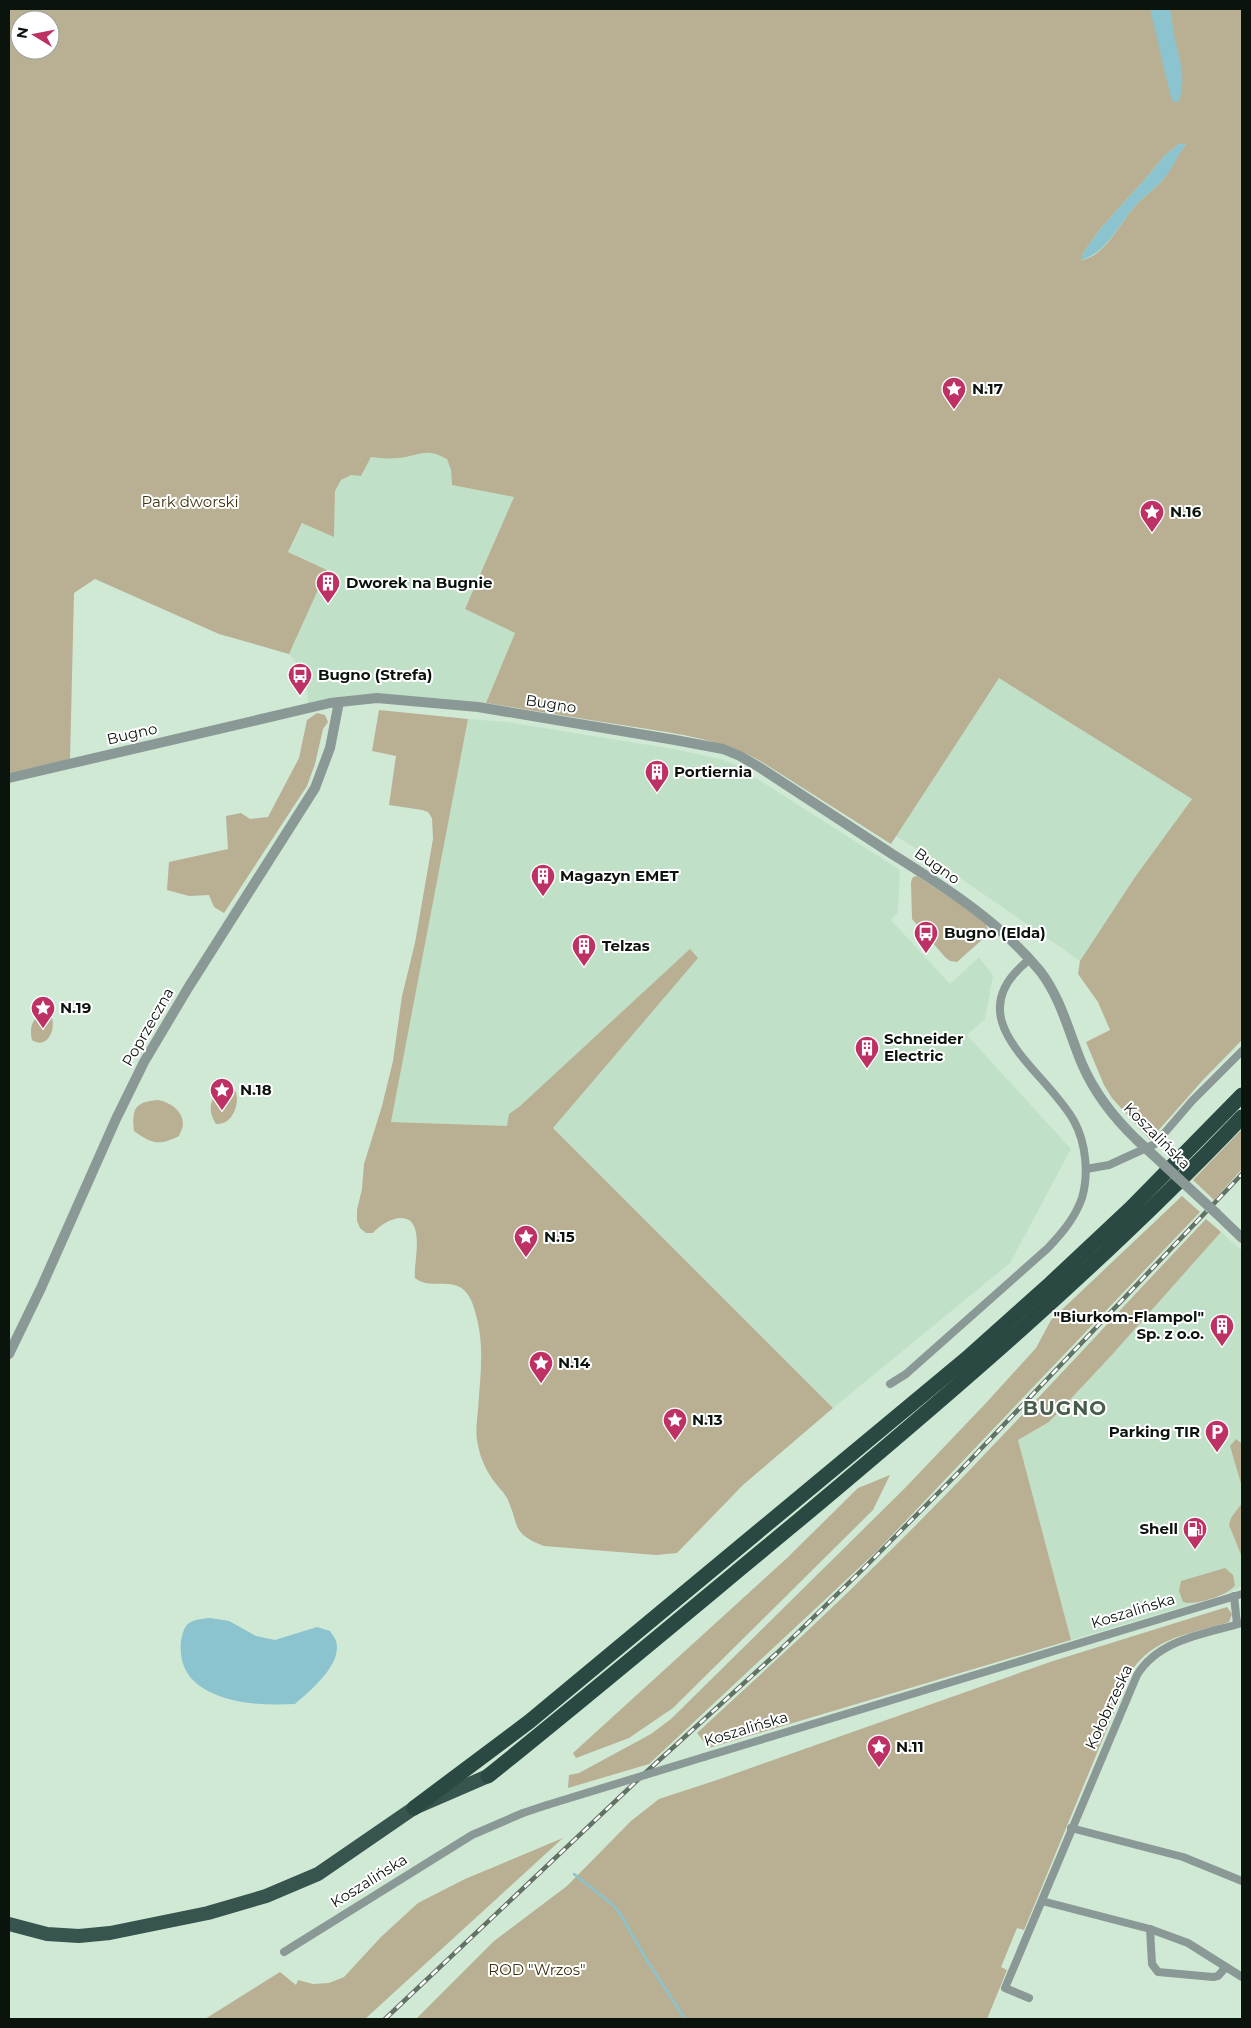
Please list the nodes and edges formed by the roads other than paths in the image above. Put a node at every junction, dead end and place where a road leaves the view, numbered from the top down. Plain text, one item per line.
1 (339, 702) junction
2 (9, 778) edge
3 (1030, 959) junction
4 (1242, 1051) edge
5 (1242, 1095) edge
6 (1242, 1117) edge
7 (1086, 1169) junction
8 (1242, 1238) edge
9 (9, 1354) edge
10 (890, 1384) dead end
11 (1238, 1595) edge
12 (1240, 1624) edge
13 (488, 1776) joint
14 (414, 1808) junction
15 (1071, 1828) junction
16 (1242, 1881) edge
17 (1042, 1901) junction
18 (9, 1924) edge
19 (1150, 1929) junction
20 (284, 1952) dead end
21 (1226, 1967) junction
22 (1242, 1977) edge
23 (1029, 1998) dead end

1 - 2 street, Bugno
1 - 3 street, Bugno
1 - 9 street, Poprzeczna
3 - 7 street
3 - 8 street, Koszalińska, bridge
4 - 7 street
5 - 14 highway
6 - 13 highway
7 - 10 street
11 - 12 street, Kołobrzeska
11 - 20 street, Koszalińska, bridge
12 - 15 street, Kołobrzeska
13 - 14 highway
14 - 18 highway
15 - 16 street
15 - 17 street, Kołobrzeska
17 - 19 street
17 - 23 street, Kołobrzeska
19 - 21 street
19 - 21 street
21 - 22 street

